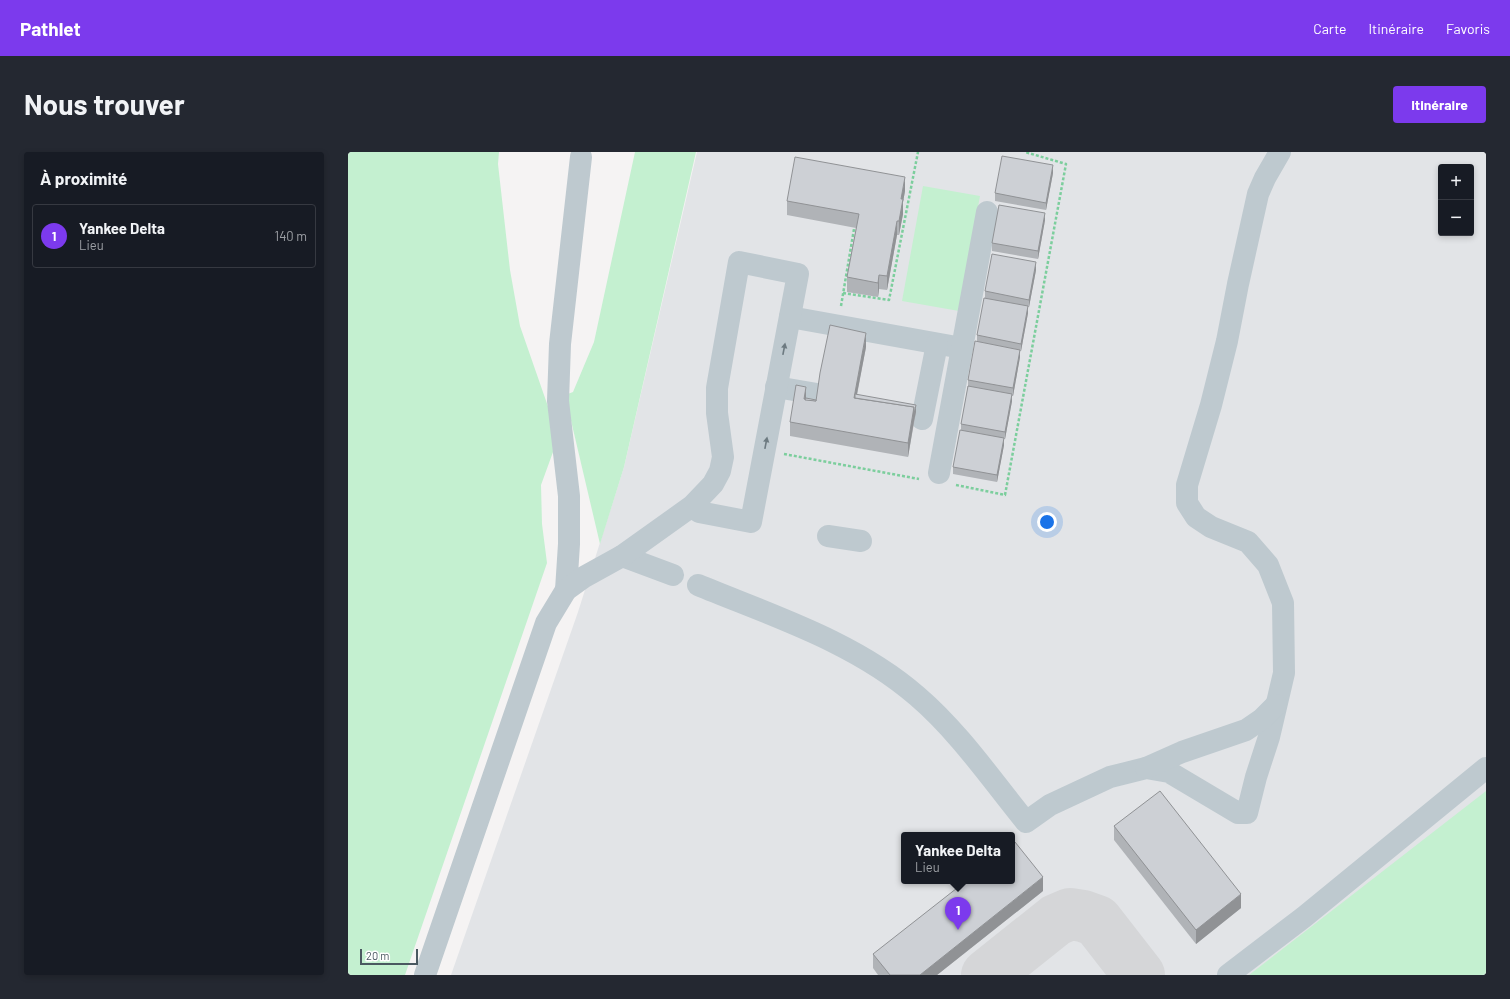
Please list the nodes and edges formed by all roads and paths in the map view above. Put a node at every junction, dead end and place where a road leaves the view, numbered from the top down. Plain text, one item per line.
1 (918, 152) edge
2 (1261, 152) edge
3 (1280, 152) edge
4 (581, 157) dead end
5 (1258, 194) junction
6 (987, 212) dead end
7 (854, 229) edge
8 (843, 293) junction
9 (840, 313) dead end
10 (790, 317) junction
11 (938, 344) junction
12 (962, 348) junction
13 (776, 387) junction
14 (817, 394) edge
15 (922, 419) dead end
16 (939, 472) dead end
17 (692, 506) junction
18 (828, 536) dead end
19 (861, 541) dead end
20 (622, 556) junction
21 (673, 575) dead end
22 (698, 586) dead end
23 (566, 590) junction
24 (1276, 705) junction
25 (1146, 768) junction
26 (1486, 768) edge
27 (426, 975) edge
28 (1228, 975) edge

1 - 8 path
2 - 5 lane
3 - 5 lane
4 - 23 lane
5 - 24 lane
6 - 12 lane
7 - 8 path
8 - 9 path
10 - 11 lane
13 -> 10 lane
10 - 17 lane
11 - 12 lane
11 - 15 lane
12 - 16 lane
13 - 14 lane
17 -> 13 lane
17 - 20 lane
18 - 19 lane
20 - 21 lane
20 - 23 lane
22 - 25 lane
23 - 27 lane
24 - 25 lane
24 - 25 lane
26 - 28 lane

